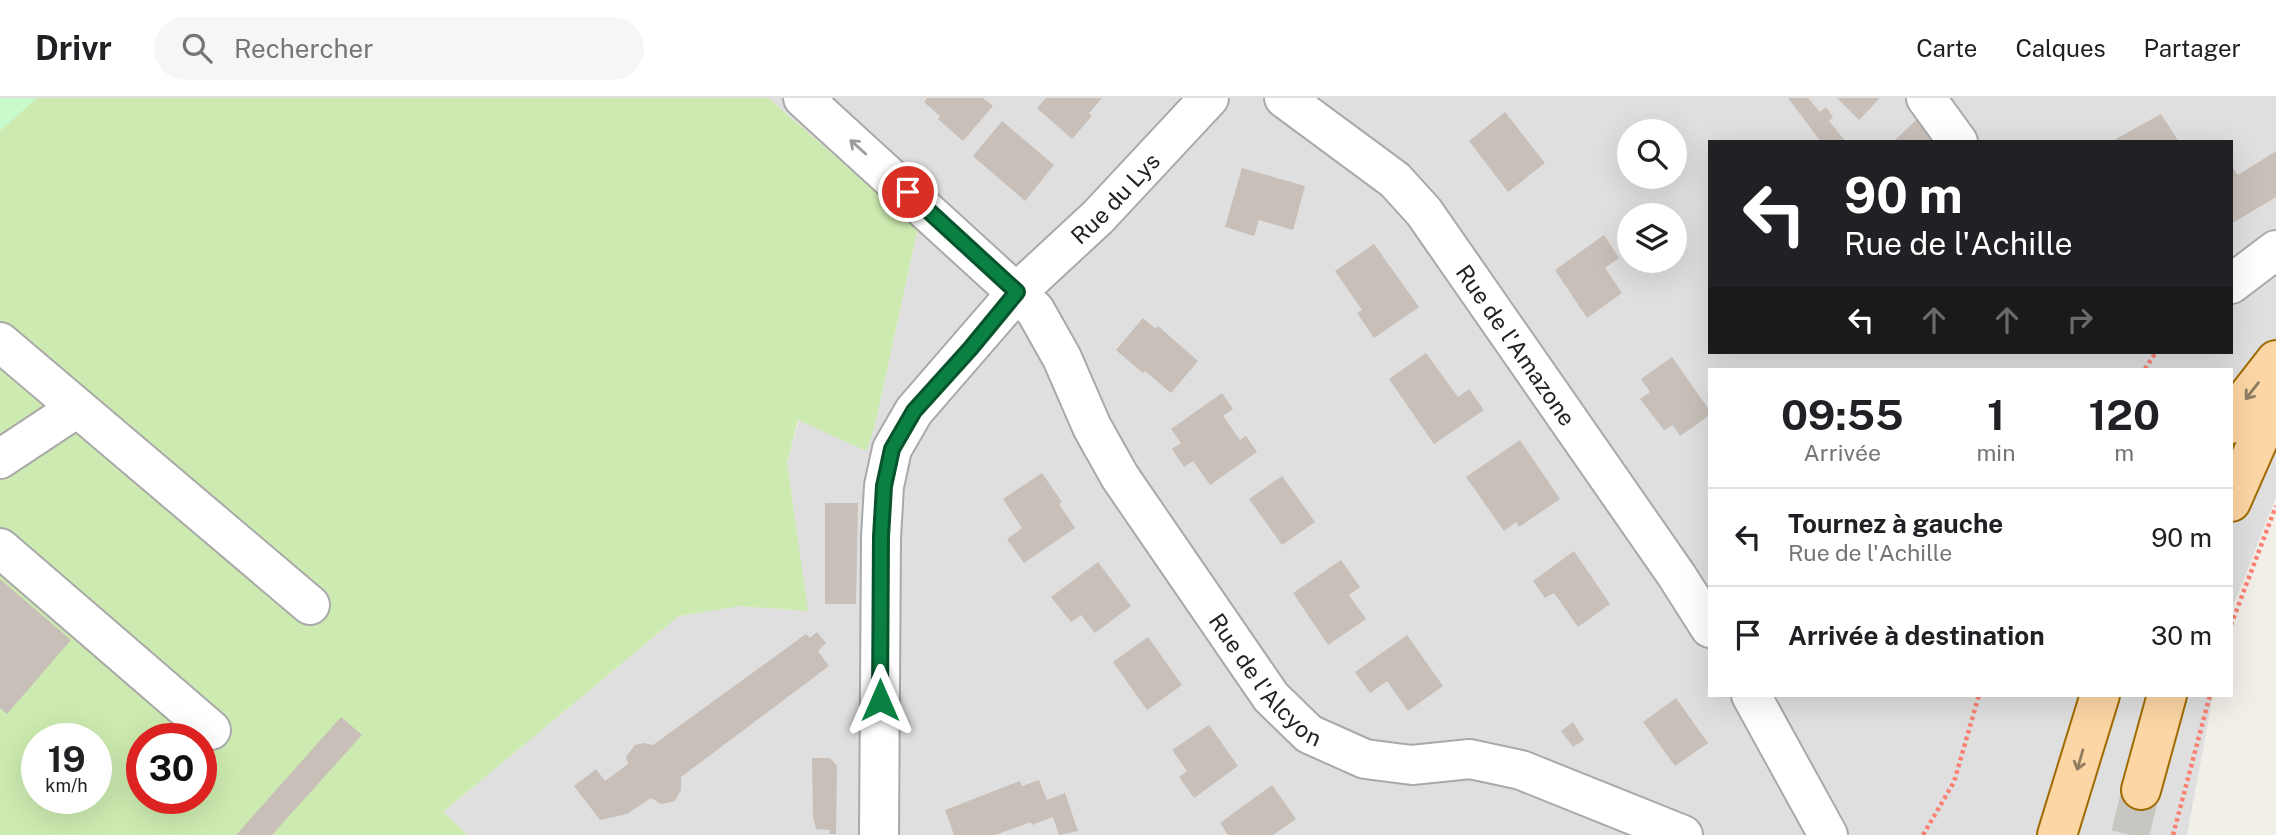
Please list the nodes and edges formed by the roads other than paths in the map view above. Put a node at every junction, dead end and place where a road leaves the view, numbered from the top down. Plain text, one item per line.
1 (1209, 98) edge
2 (1284, 98) edge
3 (1926, 98) edge
4 (825, 105) edge
5 (1957, 140) edge
6 (2276, 250) edge
7 (2233, 282) edge
8 (1017, 292) junction
9 (0, 342) edge
10 (2276, 360) edge
11 (2276, 400) edge
12 (77, 408) junction
13 (2233, 420) edge
14 (0, 459) edge
15 (2233, 497) edge
16 (0, 548) edge
17 (310, 606) dead end
18 (1708, 625) edge
19 (1752, 697) edge
20 (2099, 697) edge
21 (2166, 697) edge
22 (203, 723) edge
23 (2141, 790) tunnel mouth
24 (879, 835) edge
25 (1683, 835) edge
26 (1828, 835) edge
27 (2056, 835) edge

1 - 8 street, Rue du Lys
2 - 18 street, Rue de l'Amazone
3 - 5 street
8 -> 4 street, Rue de l'Alcyon
6 - 7 street
8 - 24 street, Rue du Lys
8 - 25 street, Rue de l'Alcyon
9 - 12 street
10 -> 13 main road
11 - 15 main road
12 - 14 street
12 - 17 street
16 - 22 street
19 - 26 street
20 -> 27 main road
21 - 23 main road

